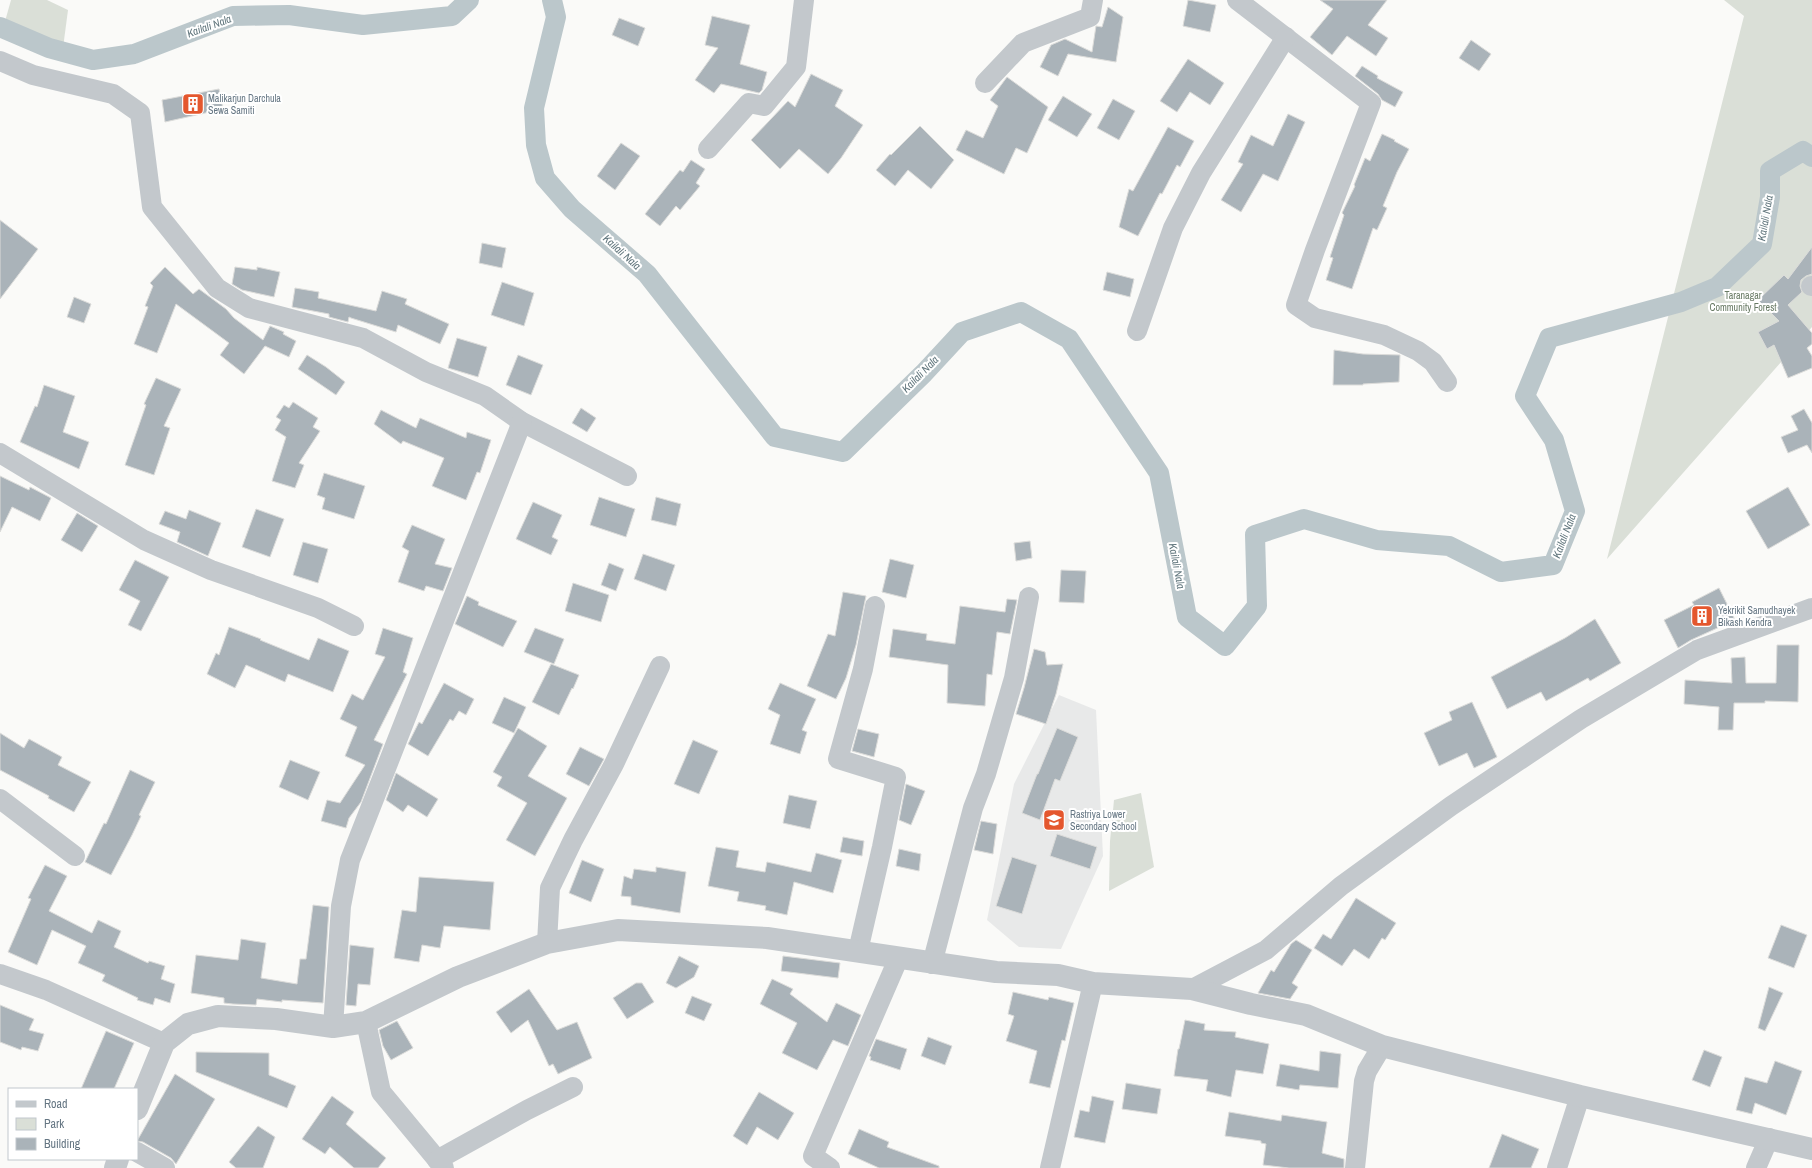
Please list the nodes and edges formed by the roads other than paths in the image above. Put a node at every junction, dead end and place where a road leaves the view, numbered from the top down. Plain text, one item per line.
1 (804, 0) edge
2 (1093, 0) edge
3 (1237, 0) edge
4 (1286, 37) junction
5 (0, 61) edge
6 (985, 83) dead end
7 (708, 149) dead end
8 (1138, 331) dead end
9 (1447, 382) dead end
10 (522, 422) junction
11 (0, 453) edge
12 (627, 476) dead end
13 (1029, 597) dead end
14 (875, 606) dead end
15 (1812, 608) edge
16 (354, 626) dead end
17 (660, 666) dead end
18 (0, 799) edge
19 (75, 856) dead end
20 (547, 943) junction
21 (858, 951) junction
22 (899, 957) junction
23 (932, 964) junction
24 (0, 974) edge
25 (1093, 983) junction
26 (1192, 989) junction
27 (366, 1022) junction
28 (333, 1027) junction
29 (164, 1043) junction
30 (1382, 1046) junction
31 (573, 1087) dead end
32 (1580, 1096) junction
33 (138, 1107) edge
34 (1769, 1138) junction
35 (1812, 1148) edge
36 (138, 1153) edge
37 (441, 1164) edge
38 (165, 1168) edge
39 (830, 1168) edge
40 (1050, 1168) edge
41 (1355, 1168) edge
42 (1556, 1168) edge
43 (1756, 1168) edge

1 - 7 street
2 - 6 street
3 - 4 street
4 - 8 street
4 - 9 street
5 - 10 street
10 - 12 street
10 - 28 street
11 - 16 street
13 - 23 street
14 - 21 street
15 - 26 street
17 - 20 street
18 - 19 street
20 - 21 street
20 - 27 street
21 - 22 street
22 - 23 street
22 - 39 street
23 - 25 street
24 - 29 street
25 - 26 street
25 - 40 street
26 - 30 street
27 - 28 street
27 - 37 street
28 - 29 street
29 - 33 street
30 - 32 street
30 - 41 street
31 - 37 street
32 - 34 street
32 - 42 street
34 - 35 street
34 - 43 street
36 - 38 street

